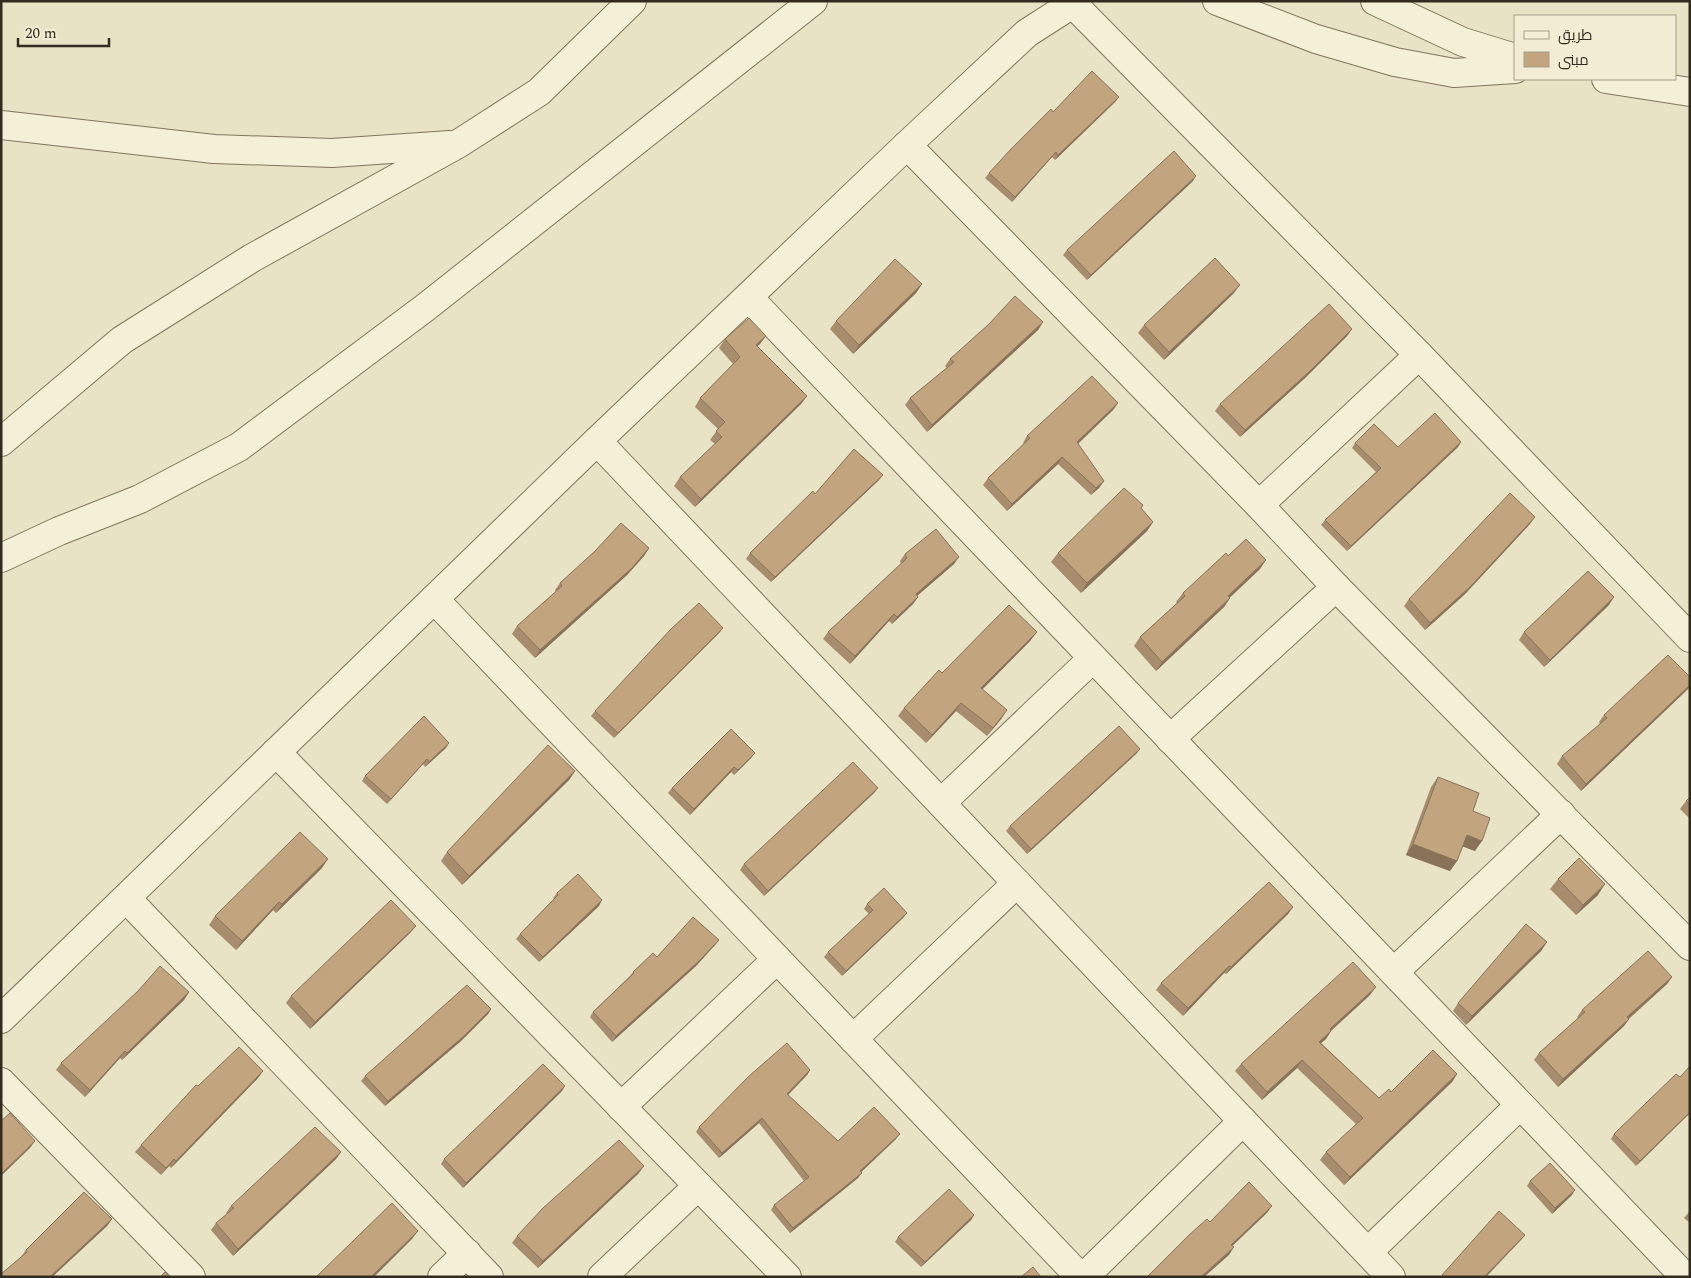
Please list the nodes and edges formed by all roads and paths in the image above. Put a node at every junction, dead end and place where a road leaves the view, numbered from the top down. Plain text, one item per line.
1 (632, 1) edge
2 (813, 1) edge
3 (1217, 1) edge
4 (1375, 1) edge
5 (1074, 2) edge
6 (1514, 58) edge
7 (1514, 69) edge
8 (1612, 80) edge
9 (1690, 92) edge
10 (1, 125) edge
11 (458, 144) junction
12 (906, 145) junction
13 (749, 298) junction
14 (1419, 355) junction
15 (598, 441) junction
16 (1, 442) edge
17 (1259, 505) junction
18 (1, 558) edge
19 (1336, 588) junction
20 (434, 599) junction
21 (1690, 638) edge
22 (1093, 658) junction
23 (1170, 739) junction
24 (276, 752) junction
25 (941, 803) junction
26 (1561, 814) junction
27 (1018, 883) junction
28 (126, 898) junction
29 (1690, 946) edge
30 (777, 959) junction
31 (1394, 972) junction
32 (1, 1019) edge
33 (853, 1039) junction
34 (1, 1082) edge
35 (1520, 1105) junction
36 (621, 1107) junction
37 (1243, 1121) junction
38 (698, 1186) junction
39 (1368, 1252) junction
40 (467, 1253) junction
41 (191, 1277) edge
42 (442, 1277) edge
43 (489, 1277) edge
44 (602, 1277) edge
45 (787, 1277) edge
46 (1080, 1277) edge
47 (1084, 1277) edge
48 (1391, 1277) edge
49 (1685, 1277) edge

1 - 11 street
2 - 18 street
3 - 7 street
4 - 6 street
5 - 12 street
5 - 14 street
8 - 9 street
10 - 11 street
11 - 16 street
12 - 13 street
12 - 17 street
13 - 15 street
13 - 22 street
14 - 17 street
14 - 21 street
15 - 20 street
15 - 25 street
17 - 19 street
19 - 23 street
19 - 26 street
20 - 24 street
20 - 30 street
22 - 23 street
22 - 25 street
23 - 31 street
24 - 28 street
24 - 36 street
25 - 27 street
26 - 29 street
26 - 31 street
27 - 33 street
27 - 37 street
28 - 32 street
28 - 40 street
30 - 33 street
30 - 36 street
31 - 35 street
33 - 46 street
34 - 41 street
35 - 39 street
35 - 49 street
36 - 38 street
37 - 39 street
37 - 47 street
38 - 44 street
38 - 45 street
39 - 48 street
40 - 42 street
40 - 43 street

